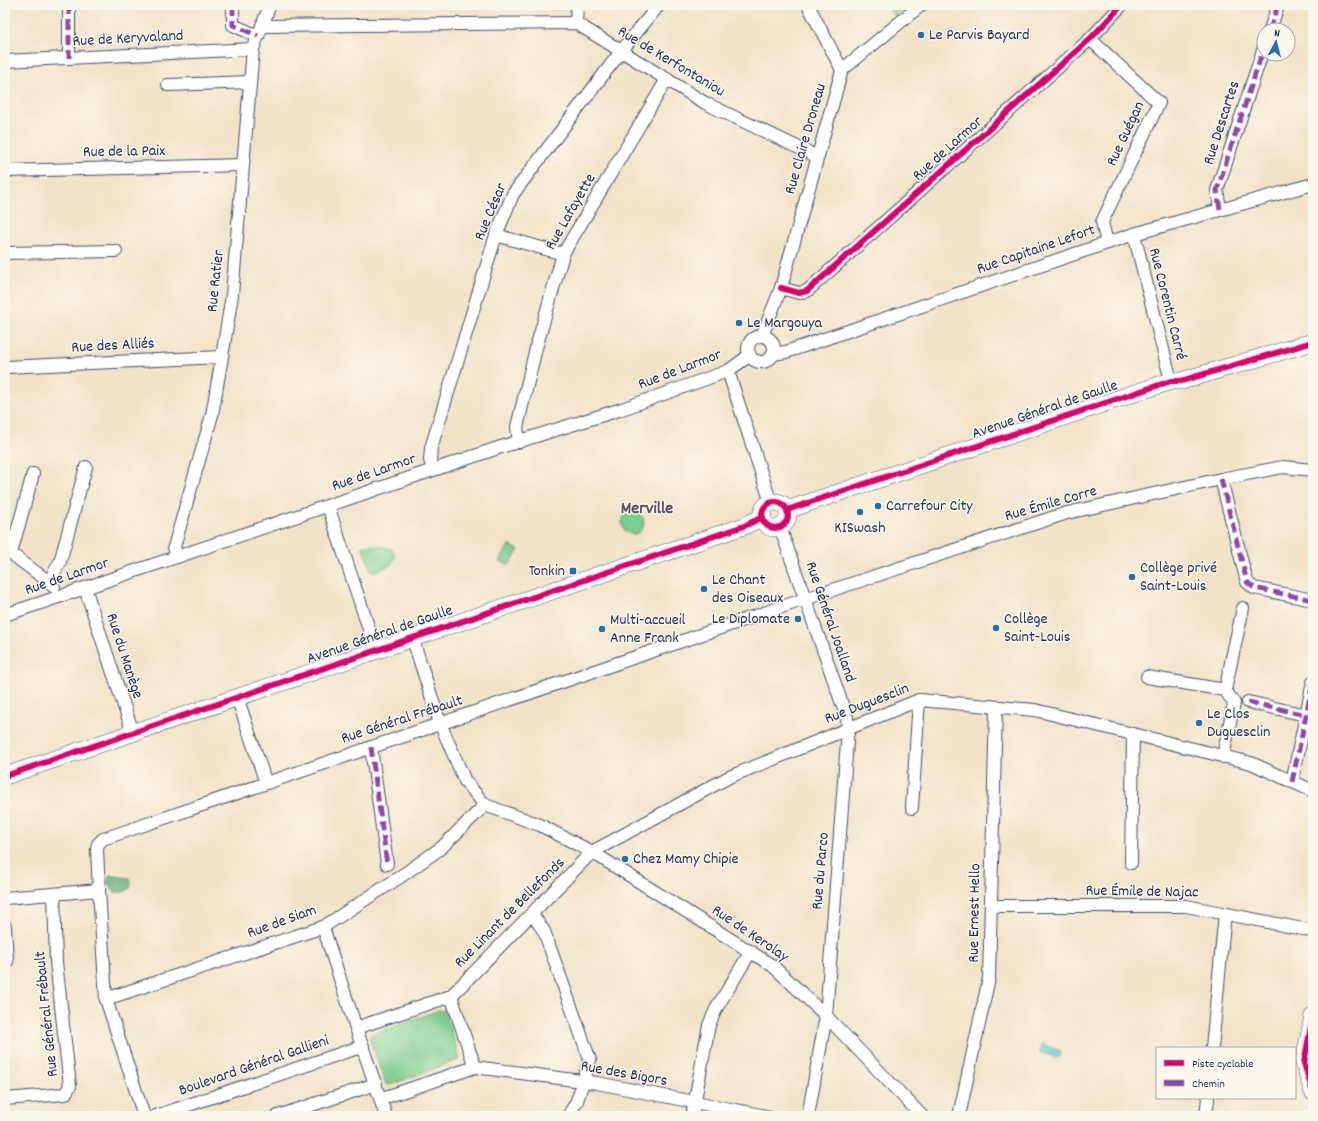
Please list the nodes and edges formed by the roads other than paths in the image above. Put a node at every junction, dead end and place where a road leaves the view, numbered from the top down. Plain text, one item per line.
1 (69, 5) edge
2 (233, 5) edge
3 (270, 5) edge
4 (577, 5) edge
5 (659, 5) edge
6 (808, 5) edge
7 (921, 5) edge
8 (1122, 5) edge
9 (1278, 5) edge
10 (1273, 22) edge
11 (576, 24) junction
12 (260, 31) junction
13 (1090, 39) junction
14 (253, 49) junction
15 (622, 50) junction
16 (69, 58) junction
17 (5, 61) edge
18 (1259, 62) edge
19 (842, 70) junction
20 (667, 79) junction
21 (250, 82) junction
22 (168, 85) dead end
23 (818, 157) junction
24 (243, 166) junction
25 (5, 171) edge
26 (1313, 184) edge
27 (1220, 209) junction
28 (1134, 234) junction
29 (496, 235) junction
30 (1107, 243) junction
31 (116, 251) dead end
32 (5, 253) edge
33 (563, 254) junction
34 (781, 288) junction
35 (762, 336) junction
36 (1313, 342) edge
37 (773, 354) junction
38 (750, 355) junction
39 (222, 357) junction
40 (5, 367) edge
41 (728, 371) junction
42 (1170, 381) junction
43 (519, 442) junction
44 (86, 467) dead end
45 (433, 470) junction
46 (1313, 470) edge
47 (33, 474) dead end
48 (1221, 479) junction
49 (328, 506) junction
50 (767, 510) junction
51 (787, 510) junction
52 (780, 527) junction
53 (8, 551) edge
54 (177, 557) junction
55 (50, 582) junction
56 (85, 588) junction
57 (60, 596) junction
58 (805, 598) junction
59 (1313, 600) edge
60 (1243, 608) dead end
61 (5, 615) edge
62 (412, 637) junction
63 (376, 650) junction
64 (1147, 677) dead end
65 (1313, 682) edge
66 (1225, 690) junction
67 (237, 697) junction
68 (919, 700) junction
69 (1248, 702) dead end
70 (996, 708) junction
71 (1306, 715) junction
72 (440, 723) junction
73 (848, 729) junction
74 (133, 733) junction
75 (1133, 735) junction
76 (371, 747) junction
77 (1223, 757) junction
78 (5, 776) edge
79 (1292, 782) junction
80 (266, 783) junction
81 (1313, 791) edge
82 (485, 805) junction
83 (912, 808) dead end
84 (592, 852) junction
85 (1131, 863) dead end
86 (387, 864) dead end
87 (99, 890) junction
88 (54, 894) junction
89 (5, 898) edge
90 (991, 906) junction
91 (1225, 913) junction
92 (532, 914) junction
93 (5, 926) edge
94 (323, 926) junction
95 (1313, 931) edge
96 (751, 951) junction
97 (5, 965) edge
98 (451, 996) junction
99 (106, 999) junction
100 (826, 1016) junction
101 (1313, 1016) edge
102 (356, 1028) junction
103 (362, 1046) junction
104 (1212, 1047) edge
105 (476, 1067) junction
106 (583, 1082) junction
107 (376, 1084) junction
108 (1313, 1092) edge
109 (5, 1099) edge
110 (380, 1099) junction
111 (1208, 1099) edge
112 (694, 1102) junction
113 (144, 1116) edge
114 (156, 1116) edge
115 (278, 1116) edge
116 (386, 1116) edge
117 (568, 1116) edge
118 (692, 1116) edge
119 (766, 1116) edge
120 (808, 1116) edge
121 (922, 1116) edge
122 (959, 1116) edge
123 (1206, 1116) edge

1 - 16 street
2 - 12 street
3 - 12 street, Rue Ratier
4 - 11 street
5 - 15 street, Rue César
6 - 19 street, Rue Claire Droneau
7 - 19 street
8 - 13 street, Rue de Larmor
9 - 10 street
11 - 12 street, Rue de Kerfontaniou
11 - 15 street, Rue de Kerfontaniou
12 - 14 street, Rue Ratier
13 - 30 street, Rue Guégan
13 - 34 street, Rue de Larmor
14 - 16 street, Rue de Keryvaland
14 - 21 street, Rue Ratier
15 - 20 street, Rue de Kerfontaniou
15 - 29 street, Rue César
16 - 17 street, Rue de Keryvaland
18 - 27 street, Rue Descartes
19 - 23 street, Rue Claire Droneau
20 - 23 street, Rue de Kerfontaniou
20 - 33 street, Rue Lafayette
21 - 22 street
21 - 24 street, Rue Ratier
23 - 34 street, Rue Claire Droneau
24 - 25 street, Rue de la Paix
24 - 39 street, Rue Ratier
26 - 27 street, Rue Capitaine Lefort
27 - 28 street, Rue Capitaine Lefort
28 - 30 street, Rue Capitaine Lefort
28 - 42 street, Rue Corentin Carré
29 - 33 street
29 - 45 street, Rue César
30 - 37 street, Rue Capitaine Lefort
31 - 32 street
33 - 43 street, Rue Lafayette
34 - 35 street
35 - 37 street
35 - 38 street
36 - 42 main road, Avenue Général de Gaulle
37 - 38 street
38 - 41 street, Rue de Larmor
39 - 40 street, Rue des Alliés
39 - 54 street, Rue Ratier
41 - 43 street, Rue de Larmor
41 - 50 street
42 - 51 main road, Avenue Général de Gaulle
43 - 45 street, Rue de Larmor
44 - 55 street
45 - 49 street, Rue de Larmor
46 - 48 street, Rue Émile Corre
47 - 53 street
48 - 58 street, Rue Émile Corre
48 - 59 street
49 - 54 street, Rue de Larmor
49 - 63 street
50 - 51 main road
50 - 52 main road
50 - 62 main road, Avenue Général de Gaulle
51 - 52 main road
52 - 58 street, Rue Général Joalland
53 - 55 street
54 - 56 street, Rue de Larmor
55 - 57 street
56 - 57 street, Rue de Larmor
56 - 74 street, Rue du Manège
57 - 61 street, Rue de Larmor
58 - 72 street, Rue Général Frébault
58 - 73 street, Rue Général Joalland
60 - 66 street
62 - 63 main road, Avenue Général de Gaulle
62 - 72 street
63 - 67 main road, Avenue Général de Gaulle
64 - 66 street
65 - 71 street
66 - 77 street
67 - 74 main road, Avenue Général de Gaulle
67 - 80 street
68 - 70 street, Rue Duguesclin
68 - 73 street, Rue Duguesclin
68 - 83 street
69 - 71 street
70 - 75 street, Rue Duguesclin
70 - 90 street, Rue Ernest Hello
71 - 79 street
72 - 76 street, Rue Général Frébault
72 - 82 street
73 - 84 street, Rue Duguesclin
73 - 100 street, Rue du Parco
74 - 78 main road, Avenue Général de Gaulle
75 - 77 street, Rue Duguesclin
75 - 85 street
76 - 80 street, Rue Général Frébault
76 - 86 street
77 - 79 street, Rue Duguesclin
79 - 81 street, Rue Duguesclin
80 - 87 street, Rue Général Frébault
82 - 84 street, Rue de Kerolay
82 - 94 street, Rue de Siam
84 - 92 street, Rue Linant de Bellefonds
84 - 96 street, Rue de Kerolay
87 - 88 street
87 - 99 street, Rue Général Frébault
88 - 89 street
88 - 109 street, Rue Général Frébault
90 - 91 street, Rue Émile de Najac
90 - 122 street, Rue Ernest Hello
91 - 95 street, Rue Émile de Najac
91 - 104 street
92 - 98 street, Rue Linant de Bellefonds
92 - 106 street
93 - 97 street
94 - 99 street, Rue de Siam
94 - 102 street
96 - 100 street, Rue de Kerolay
96 - 112 street
98 - 102 street
98 - 105 street
99 - 113 street, Rue Général Frébault
100 - 120 street, Rue du Parco
100 - 121 street, Rue de Kerolay
101 - 108 main road
102 - 103 street
103 - 107 street
103 - 114 street, Boulevard Général Gallieni
105 - 106 street, Rue des Bigors
105 - 110 street
106 - 112 street, Rue des Bigors
106 - 117 street
107 - 110 street
107 - 115 street
110 - 116 street
111 - 123 street
112 - 118 street
112 - 119 street, Rue des Bigors

